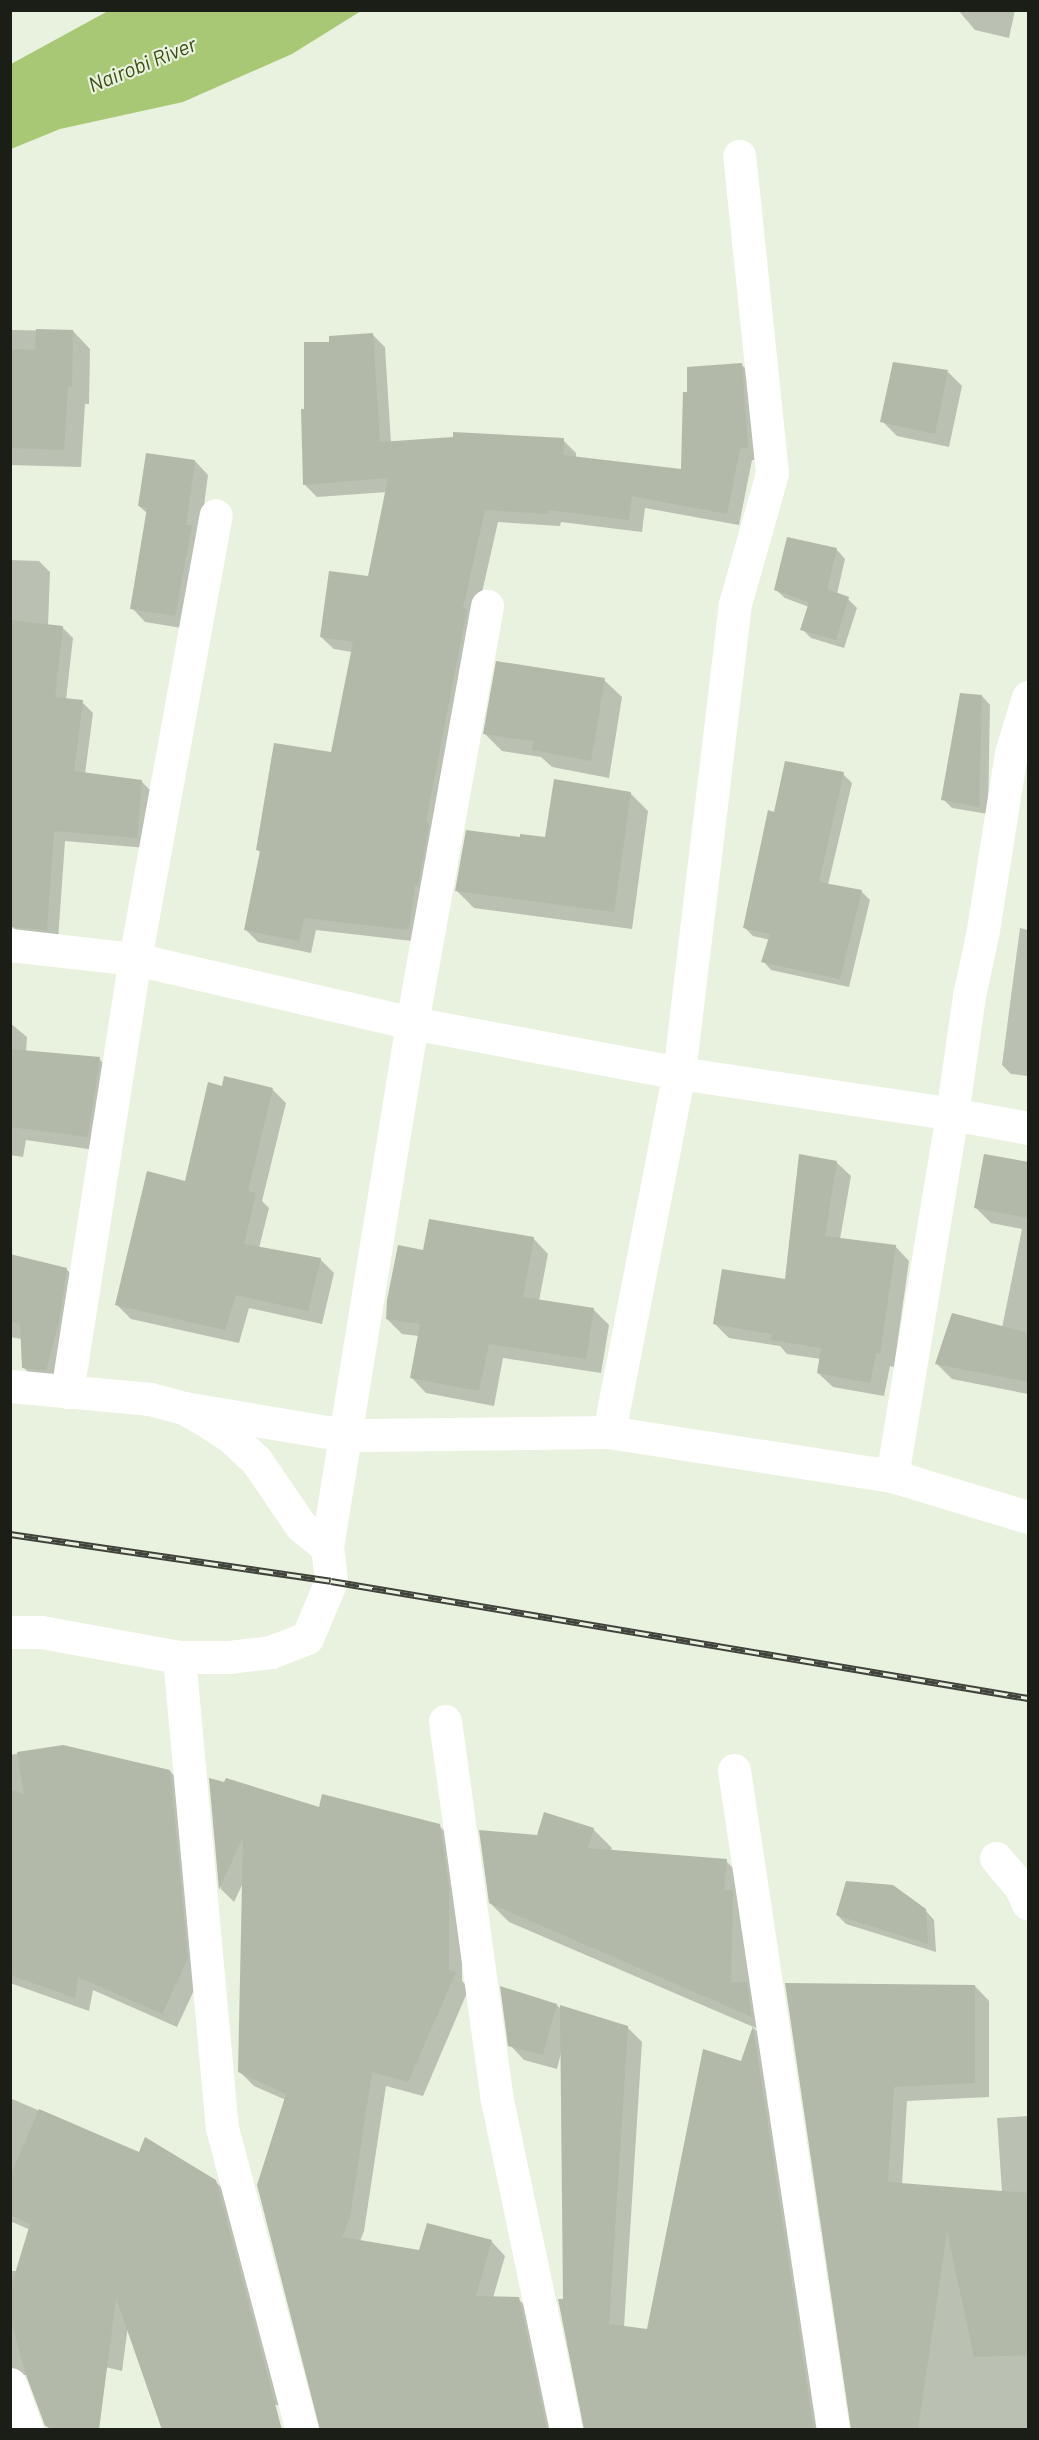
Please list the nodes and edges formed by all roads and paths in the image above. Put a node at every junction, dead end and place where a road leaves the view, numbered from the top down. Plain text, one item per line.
1 (739, 156) dead end
2 (216, 515) dead end
3 (487, 606) dead end
4 (1029, 697) edge
5 (10, 945) edge
6 (135, 959) junction
7 (412, 1023) junction
8 (679, 1073) junction
9 (952, 1114) junction
10 (1029, 1128) edge
11 (10, 1386) edge
12 (67, 1392) junction
13 (184, 1408) junction
14 (609, 1432) junction
15 (345, 1435) junction
16 (892, 1476) junction
17 (1029, 1517) edge
18 (327, 1546) junction
19 (10, 1632) edge
20 (179, 1657) junction
21 (445, 1722) dead end
22 (734, 1770) dead end
23 (996, 1858) dead end
24 (1029, 1904) edge
25 (10, 2384) edge
26 (27, 2430) edge
27 (302, 2430) edge
28 (566, 2430) edge
29 (833, 2430) edge

1 - 8 street
2 - 6 street
3 - 7 street
4 - 9 street
5 - 6 street
6 - 7 street
6 - 12 street
7 - 8 street
7 - 15 street
8 - 9 street
8 - 14 street
9 - 10 street
9 - 16 street
11 - 12 street
12 - 13 street
13 - 15 street
13 - 18 street
14 - 15 street
14 - 16 street
15 - 18 street
16 - 17 street
18 - 20 street
19 - 20 street
20 - 27 street
21 - 28 street
22 - 29 street
23 - 24 street
25 - 26 street

